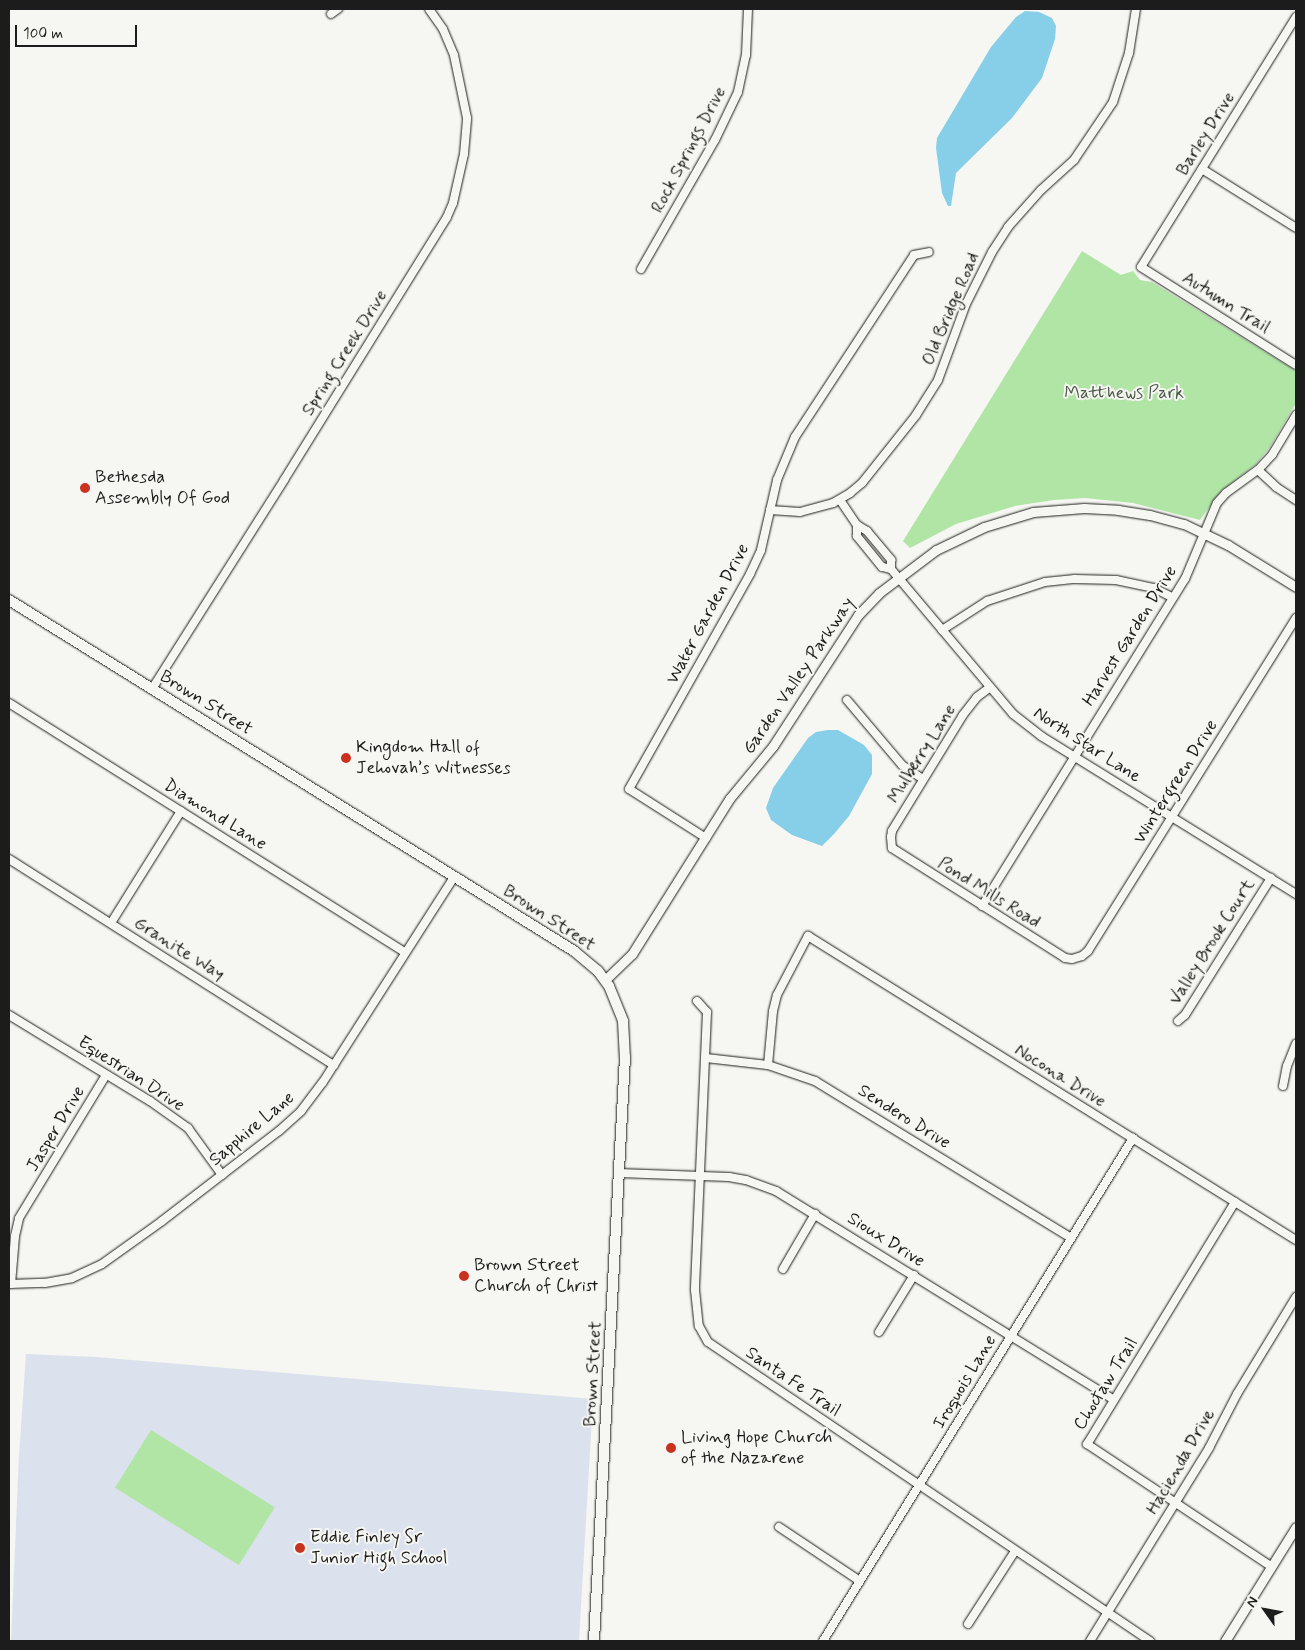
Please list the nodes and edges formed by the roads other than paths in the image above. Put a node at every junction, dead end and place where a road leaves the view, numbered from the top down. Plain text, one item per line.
1 (430, 9) edge
2 (748, 9) edge
3 (1136, 9) edge
4 (1296, 17) edge
5 (1202, 169) junction
6 (1296, 216) edge
7 (1294, 226) edge
8 (930, 252) dead end
9 (1141, 267) joint
10 (641, 269) dead end
11 (1296, 365) edge
12 (1296, 415) edge
13 (1258, 470) junction
14 (840, 500) junction
15 (1296, 500) edge
16 (770, 510) junction
17 (1203, 532) junction
18 (898, 578) junction
19 (1296, 586) edge
20 (1172, 597) junction
21 (9, 600) edge
22 (1296, 618) edge
23 (942, 630) junction
24 (989, 688) junction
25 (152, 689) junction
26 (847, 700) dead end
27 (9, 703) edge
28 (1074, 756) junction
29 (923, 779) junction
30 (181, 811) junction
31 (1173, 817) junction
32 (706, 838) junction
33 (890, 842) joint
34 (9, 859) edge
35 (454, 877) junction
36 (1271, 878) junction
37 (1296, 894) edge
38 (982, 906) junction
39 (111, 924) junction
40 (406, 952) junction
41 (1078, 958) joint
42 (605, 980) junction
43 (697, 1001) dead end
44 (9, 1014) edge
45 (1178, 1021) dead end
46 (1296, 1044) edge
47 (706, 1058) junction
48 (334, 1065) junction
49 (768, 1065) junction
50 (106, 1074) junction
51 (1283, 1086) dead end
52 (1133, 1138) junction
53 (619, 1173) junction
54 (222, 1175) junction
55 (701, 1175) junction
56 (1235, 1202) junction
57 (816, 1214) junction
58 (1071, 1238) junction
59 (1296, 1240) edge
60 (783, 1270) dead end
61 (914, 1275) junction
62 (10, 1284) edge
63 (1296, 1297) edge
64 (879, 1332) dead end
65 (1011, 1336) junction
66 (1114, 1400) junction
67 (920, 1486) junction
68 (1175, 1503) junction
69 (779, 1527) dead end
70 (1296, 1527) edge
71 (1015, 1551) junction
72 (1272, 1567) junction
73 (860, 1581) junction
74 (1107, 1614) junction
75 (968, 1624) dead end
76 (594, 1641) edge
77 (823, 1641) edge
78 (1090, 1641) edge
79 (1150, 1641) edge
80 (1225, 1641) edge

1 - 25 street, Spring Creek Drive
2 - 10 street, Rock Springs Drive
3 - 14 street, Old Bridge Road
4 - 5 street, Barley Drive
5 - 7 street
5 - 9 street, Barley Drive
6 - 7 street
8 - 16 street, Water Garden Drive
9 - 11 street, Autumn Trail
12 - 13 street, Harvest Garden Drive
13 - 15 street
13 - 17 street, Harvest Garden Drive
14 - 16 street, Old Bridge Road
14 - 18 street, North Star Lane
16 - 32 street, Water Garden Drive
17 - 18 street, Garden Valley Parkway
17 - 19 street, Garden Valley Parkway
17 - 20 street, Harvest Garden Drive
18 - 23 street, North Star Lane
18 - 32 street, Garden Valley Parkway
20 - 23 street
20 - 28 street, Harvest Garden Drive
21 - 25 main road, Brown Street
22 - 31 street, Wintergreen Drive
23 - 24 street, North Star Lane
24 - 28 street, North Star Lane
24 - 29 street, Mulberry Lane
25 - 35 main road, Brown Street
26 - 29 street
27 - 30 street, Diamond Lane
28 - 31 street, North Star Lane
28 - 38 street, Harvest Garden Drive
29 - 33 street, Mulberry Lane
30 - 39 street
30 - 40 street, Diamond Lane
31 - 36 street, North Star Lane
31 - 41 street, Wintergreen Drive
32 - 42 street, Garden Valley Parkway
33 - 38 street, Pond Mills Road
34 - 39 street, Granite Way
35 - 40 street, Sapphire Lane
35 - 42 main road, Brown Street
36 - 37 street, North Star Lane
36 - 45 street, Valley Brook Court
38 - 41 street, Pond Mills Road
39 - 48 street, Granite Way
40 - 48 street, Sapphire Lane
42 - 53 main road, Brown Street
43 - 47 street, Santa Fe Trail
44 - 50 street, Equestrian Drive
46 - 51 street
47 - 49 street, Sendero Drive
47 - 55 street, Santa Fe Trail
48 - 54 street, Sapphire Lane
49 - 52 street, Nocona Drive
49 - 58 street, Sendero Drive
50 - 54 street, Equestrian Drive
50 - 62 street, Jasper Drive
52 - 56 street, Nocona Drive
52 - 58 street, Iroquois Lane
53 - 55 street, Sioux Drive
53 - 76 main road, Brown Street
54 - 62 street, Sapphire Lane
55 - 57 street, Sioux Drive
55 - 67 street, Santa Fe Trail
56 - 59 street, Nocona Drive
56 - 66 street, Choctaw Trail
57 - 60 street
57 - 61 street, Sioux Drive
58 - 65 street, Iroquois Lane
61 - 64 street
61 - 65 street, Sioux Drive
63 - 68 street, Hacienda Drive
65 - 66 street, Sioux Drive
65 - 67 street, Iroquois Lane
66 - 68 street, Choctaw Trail
67 - 71 street, Santa Fe Trail
67 - 73 street, Iroquois Lane
68 - 72 street, Choctaw Trail
68 - 74 street, Hacienda Drive
69 - 73 street
70 - 72 street
71 - 74 street, Santa Fe Trail
71 - 75 street
72 - 80 street
73 - 77 street, Iroquois Lane
74 - 78 street, Hacienda Drive
74 - 79 street, Santa Fe Trail

